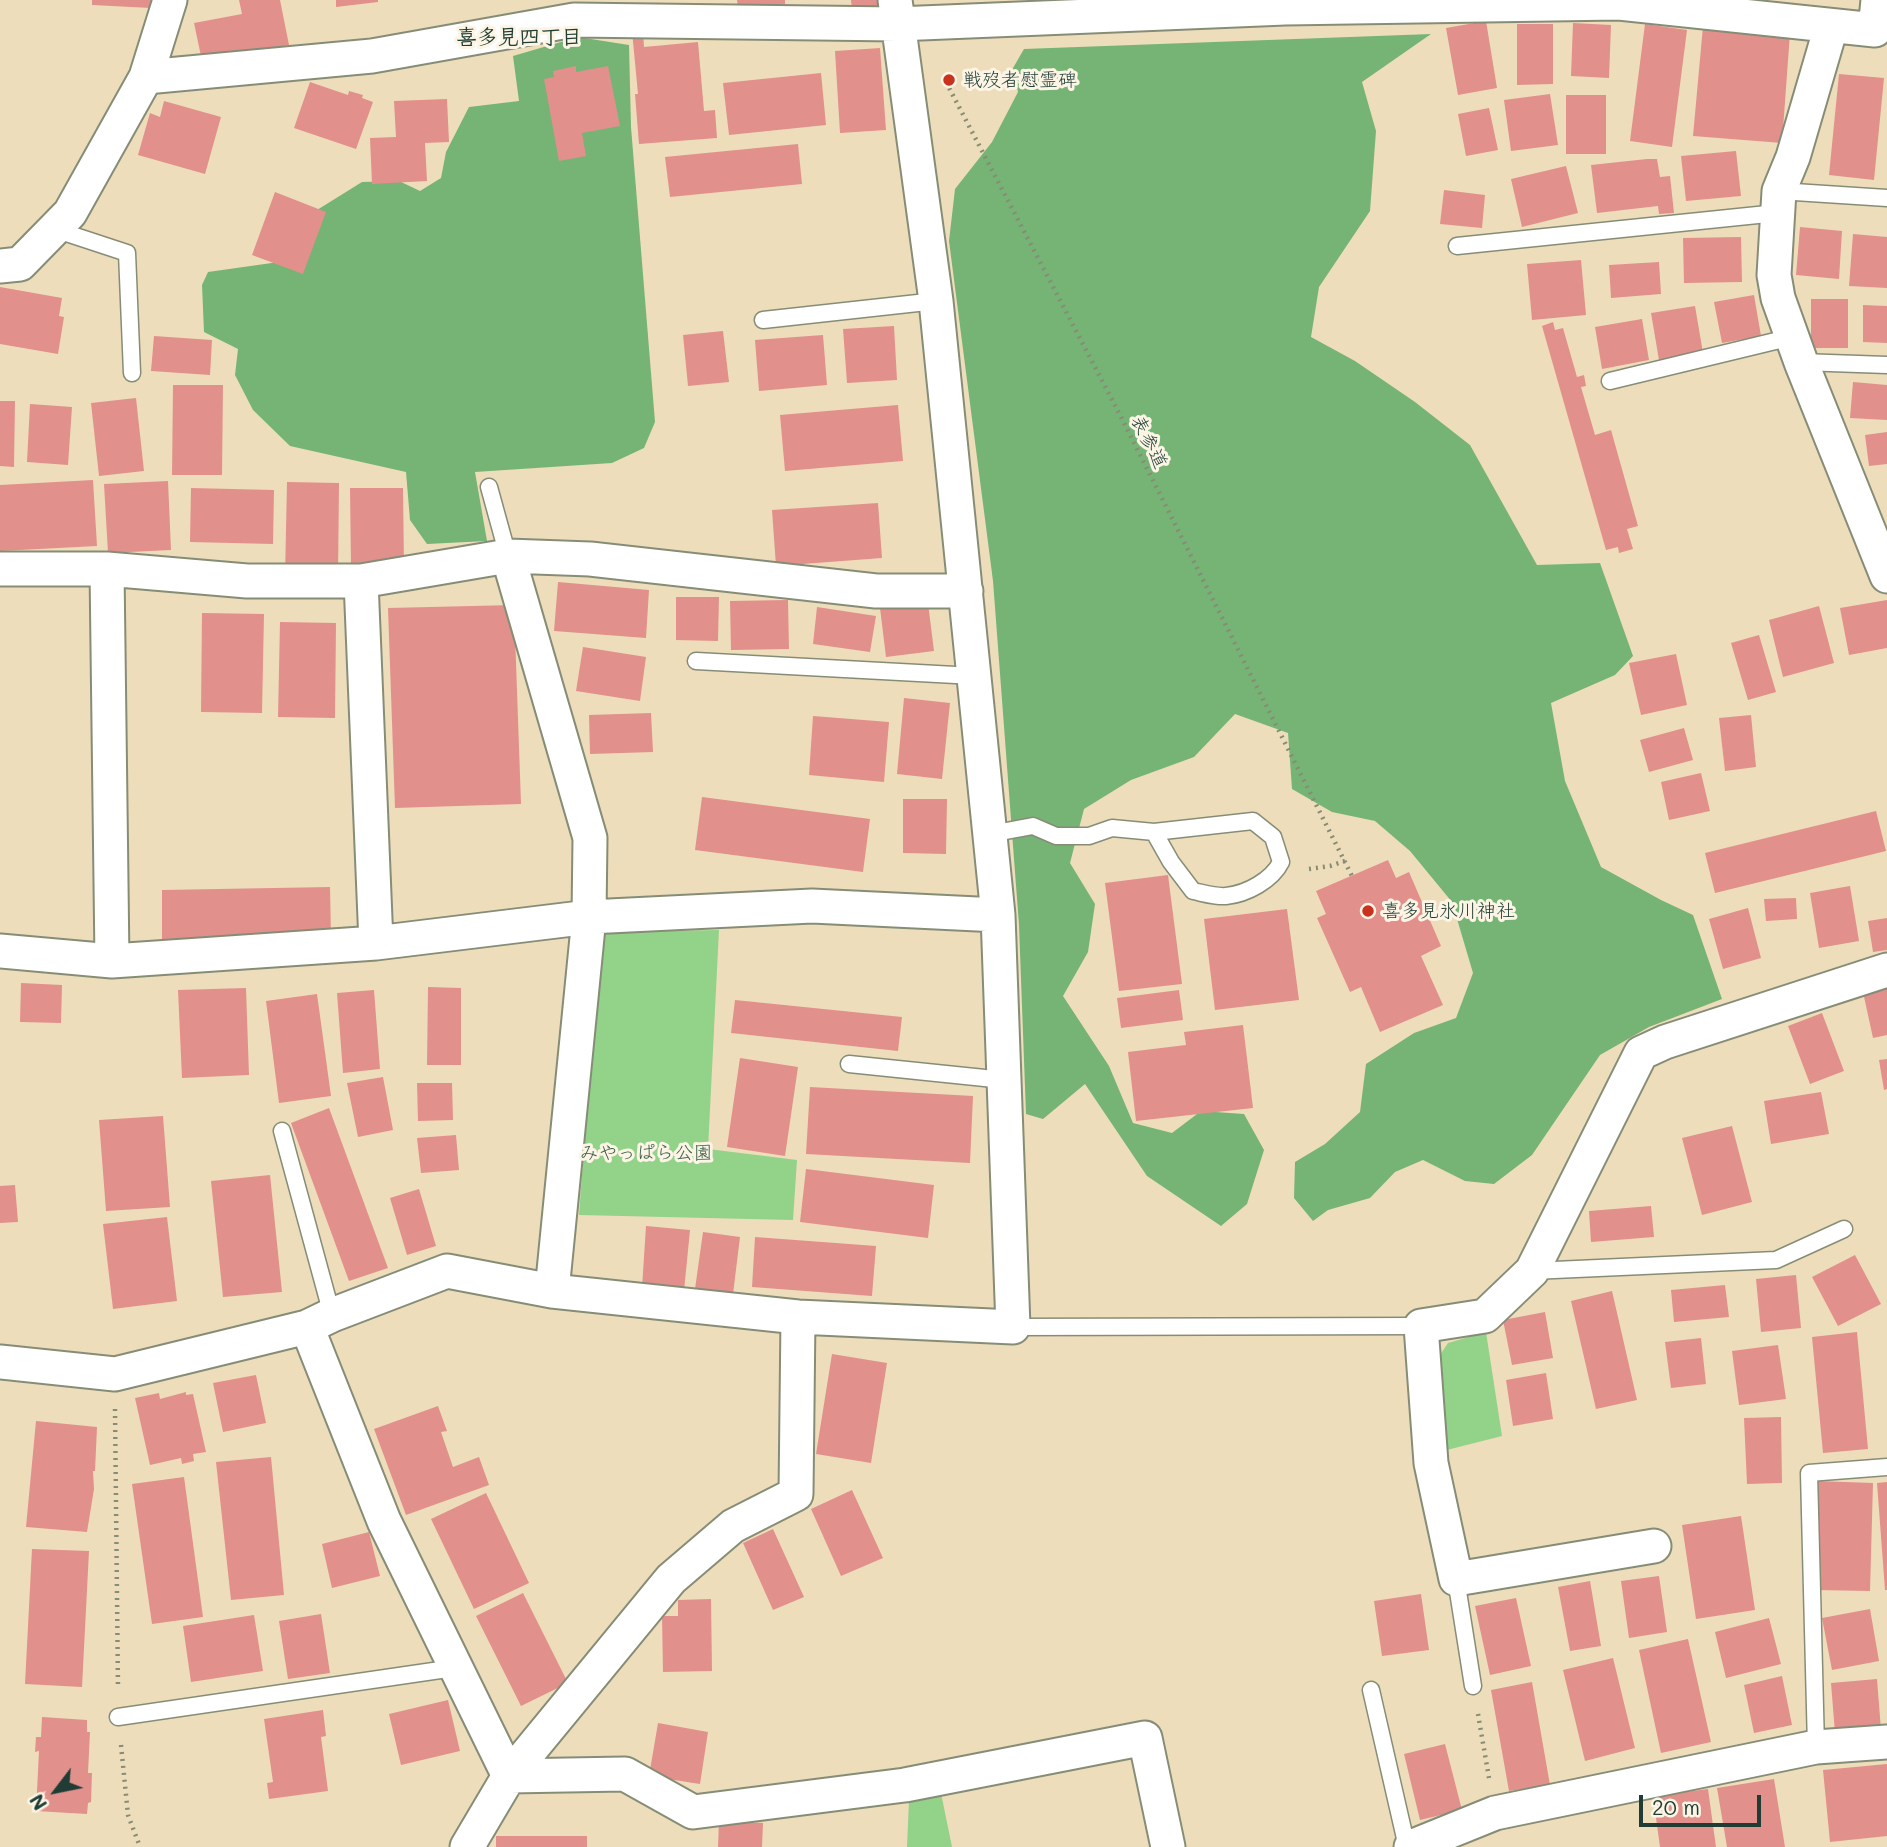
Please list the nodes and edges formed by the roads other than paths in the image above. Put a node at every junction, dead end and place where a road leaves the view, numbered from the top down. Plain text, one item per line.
1 (170, 0) edge
2 (1878, 0) edge
3 (573, 10) edge
4 (902, 15) edge
5 (1831, 27) junction
6 (146, 77) junction
7 (1887, 198) edge
8 (1778, 202) junction
9 (54, 229) junction
10 (1457, 246) dead end
11 (0, 266) edge
12 (936, 301) junction
13 (764, 320) dead end
14 (1796, 349) junction
15 (1887, 365) edge
16 (132, 373) dead end
17 (1610, 382) dead end
18 (489, 487) dead end
19 (508, 556) junction
20 (0, 569) edge
21 (107, 569) junction
22 (1887, 576) edge
23 (360, 581) junction
24 (966, 591) junction
25 (696, 661) dead end
26 (974, 676) junction
27 (1154, 832) junction
28 (990, 834) junction
29 (998, 915) junction
30 (589, 917) junction
31 (376, 943) junction
32 (0, 951) edge
33 (112, 961) junction
34 (1887, 970) edge
35 (849, 1065) dead end
36 (1004, 1080) junction
37 (282, 1131) dead end
38 (1844, 1229) dead end
39 (1532, 1271) junction
40 (552, 1291) junction
41 (798, 1317) junction
42 (320, 1321) junction
43 (1421, 1326) junction
44 (1013, 1327) junction
45 (0, 1362) edge
46 (1887, 1467) edge
47 (1654, 1546) dead end
48 (1456, 1579) junction
49 (454, 1668) junction
50 (1473, 1686) road end
51 (1371, 1690) dead end
52 (118, 1717) road end
53 (1887, 1742) edge
54 (1816, 1747) junction
55 (509, 1776) junction
56 (467, 1847) edge
57 (1168, 1847) edge
58 (1409, 1847) edge

1 - 6 street
2 - 5 street
3 - 4 street
3 - 6 street
4 - 5 street
4 - 12 street
5 - 8 street
6 - 9 street
7 - 8 lane
8 - 10 lane
8 - 14 street
9 - 11 street
9 - 16 lane
12 - 13 lane
12 - 24 street
14 - 15 lane
14 - 17 lane
14 - 22 street
18 - 19 lane
19 - 23 street
19 - 24 street
19 - 30 street
20 - 21 street
21 - 23 street
21 - 33 street
23 - 31 street
24 - 26 street
25 - 26 lane
26 - 28 street
27 - 27 lane
27 - 28 lane
28 - 29 street
29 - 30 street
29 - 36 street
30 - 31 street
30 - 40 street
31 - 33 street
32 - 33 street
34 - 39 street
35 - 36 lane
36 - 44 street
37 - 42 lane
38 - 39 lane
39 - 43 street
40 - 41 street
40 - 42 street
41 - 44 street
41 - 55 street
42 - 45 street
42 - 49 street
43 - 44 lane
43 - 48 street
46 - 54 lane
47 - 48 street
48 - 50 lane
49 - 52 lane
49 - 55 street
51 - 58 lane
53 - 54 street
54 - 58 street
55 - 56 street
55 - 57 street

